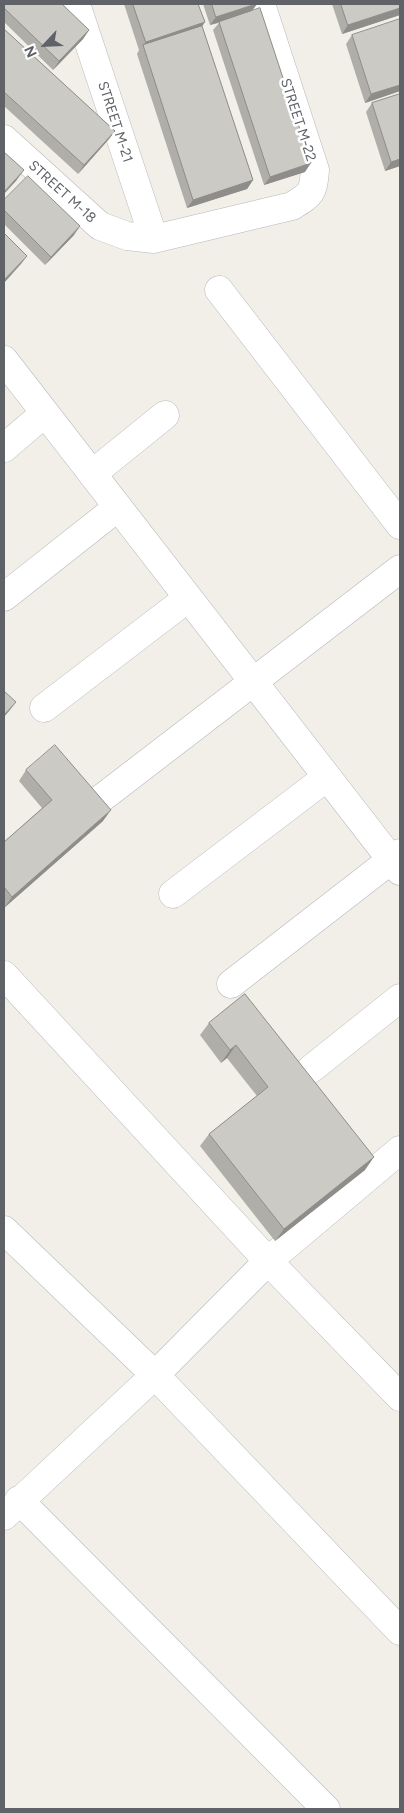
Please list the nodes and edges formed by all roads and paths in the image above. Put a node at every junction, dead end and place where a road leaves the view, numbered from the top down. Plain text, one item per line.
1 (76, 4) edge
2 (261, 4) edge
3 (4, 140) edge
4 (154, 240) junction
5 (219, 290) dead end
6 (4, 360) edge
7 (45, 413) junction
8 (165, 415) dead end
9 (4, 448) edge
10 (92, 474) junction
11 (118, 507) junction
12 (400, 525) edge
13 (400, 569) edge
14 (4, 597) edge
15 (188, 598) junction
16 (254, 682) junction
17 (44, 708) dead end
18 (327, 777) junction
19 (94, 804) edge
20 (397, 861) edge
21 (173, 894) dead end
22 (4, 974) edge
23 (231, 984) dead end
24 (400, 998) edge
25 (311, 1068) dead end
26 (400, 1150) edge
27 (4, 1230) edge
28 (268, 1261) junction
29 (155, 1375) junction
30 (400, 1397) edge
31 (12, 1508) edge
32 (400, 1631) edge
33 (326, 1809) edge

1 - 4 street, STREET M-21
2 - 4 street, STREET M-22
3 - 4 street, STREET M-18
5 - 12 street
6 - 7 street
7 - 9 street
7 - 10 street
8 - 10 street
10 - 11 street
11 - 14 street
11 - 15 street
13 - 16 street
15 - 16 street
15 - 17 street
16 - 18 street
16 - 19 street
18 - 20 street
18 - 21 street
20 - 23 street
22 - 28 street
24 - 25 street
26 - 28 street
27 - 29 street
28 - 29 street
28 - 30 street
29 - 31 street
29 - 32 street
31 - 33 street

